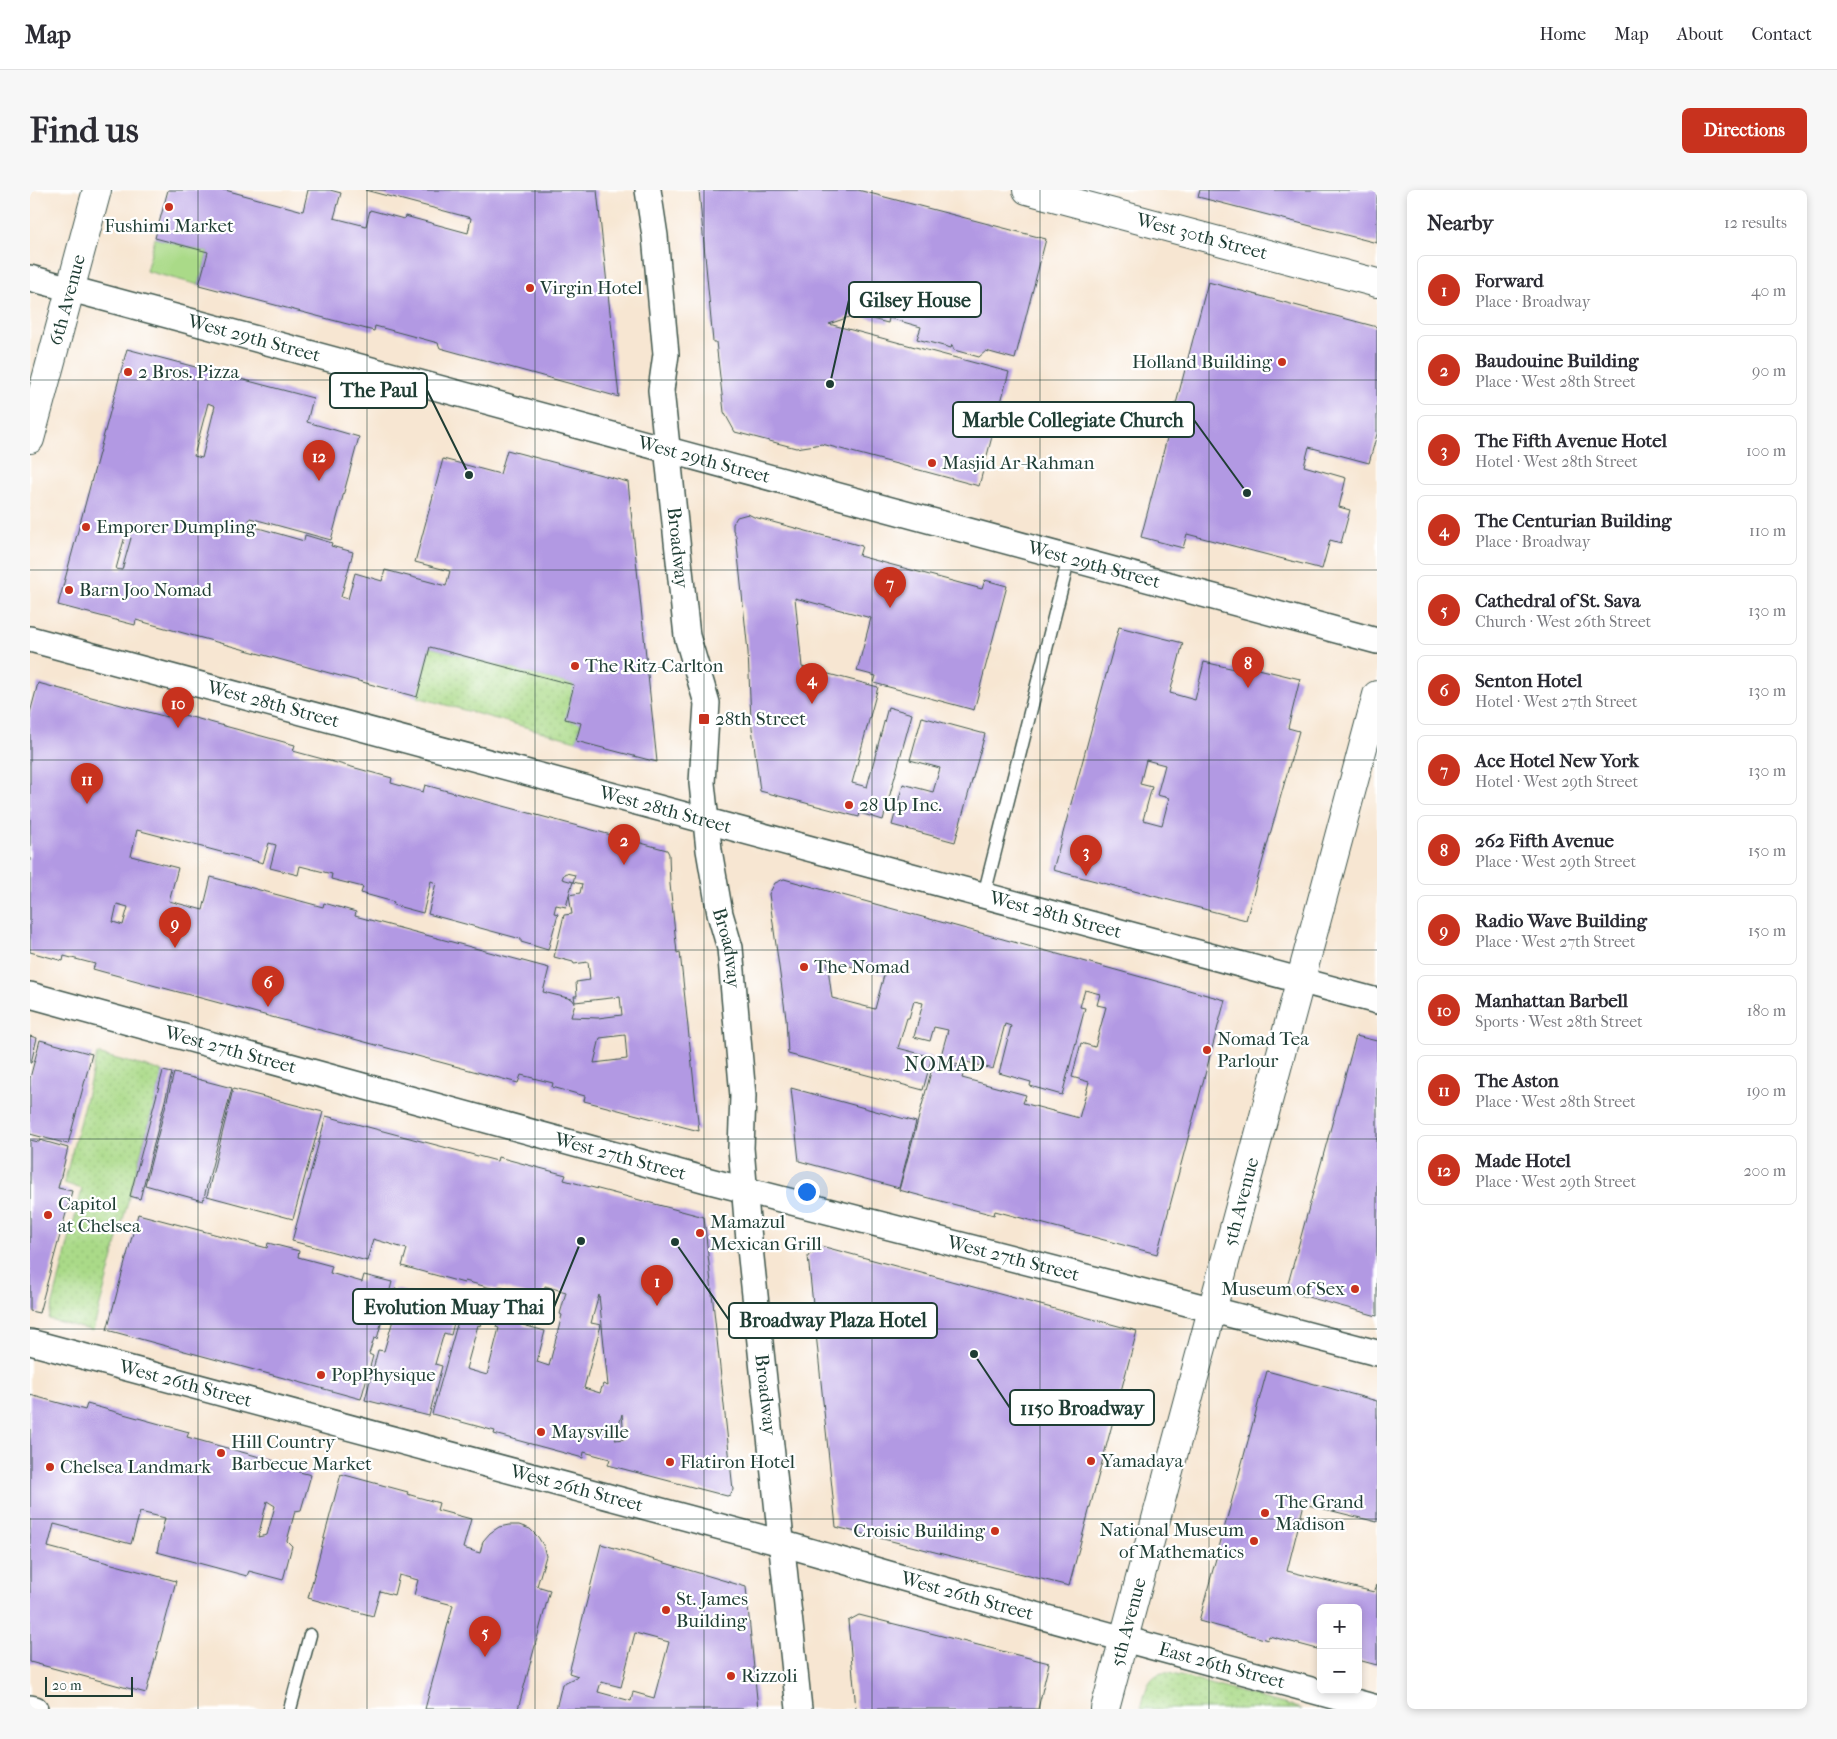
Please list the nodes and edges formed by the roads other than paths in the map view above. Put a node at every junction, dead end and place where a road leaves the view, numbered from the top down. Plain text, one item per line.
1 (98, 190) edge
2 (648, 190) edge
3 (1027, 190) edge
4 (30, 278) edge
5 (1377, 283) edge
6 (70, 288) junction
7 (30, 439) edge
8 (668, 450) junction
9 (1069, 558) junction
10 (30, 638) edge
11 (1377, 641) edge
12 (1377, 695) edge
13 (706, 822) junction
14 (984, 895) junction
15 (1300, 981) junction
16 (30, 995) edge
17 (1377, 1001) edge
18 (745, 1190) junction
19 (1213, 1309) junction
20 (30, 1342) edge
21 (1377, 1353) edge
22 (781, 1543) junction
23 (310, 1635) dead end
24 (1124, 1638) junction
25 (30, 1708) edge
26 (1377, 1708) edge
27 (34, 1709) edge
28 (290, 1709) edge
29 (799, 1709) edge
30 (1105, 1709) edge

1 - 6 main road, 6th Avenue
2 - 8 street, Broadway
3 - 5 main road, West 30th Street
4 - 6 street, West 29th Street
6 - 7 main road, 6th Avenue
6 - 8 street, West 29th Street
8 - 9 street, West 29th Street
8 - 13 street, Broadway
9 - 11 street, West 29th Street
9 - 14 lane
10 - 13 street, West 28th Street
12 - 15 main road, 5th Avenue
13 - 14 street, West 28th Street
13 - 18 street, Broadway
14 - 15 street, West 28th Street
15 - 17 street, West 28th Street
15 - 19 main road, 5th Avenue
16 - 18 street, West 27th Street
18 - 19 street, West 27th Street
18 - 22 street, Broadway
19 - 21 street, West 27th Street
19 - 24 main road, 5th Avenue
20 - 22 street, West 26th Street
22 - 24 street, West 26th Street
22 - 29 street, Broadway
23 - 28 lane
24 - 26 street, East 26th Street
24 - 30 main road, 5th Avenue
25 - 27 street

